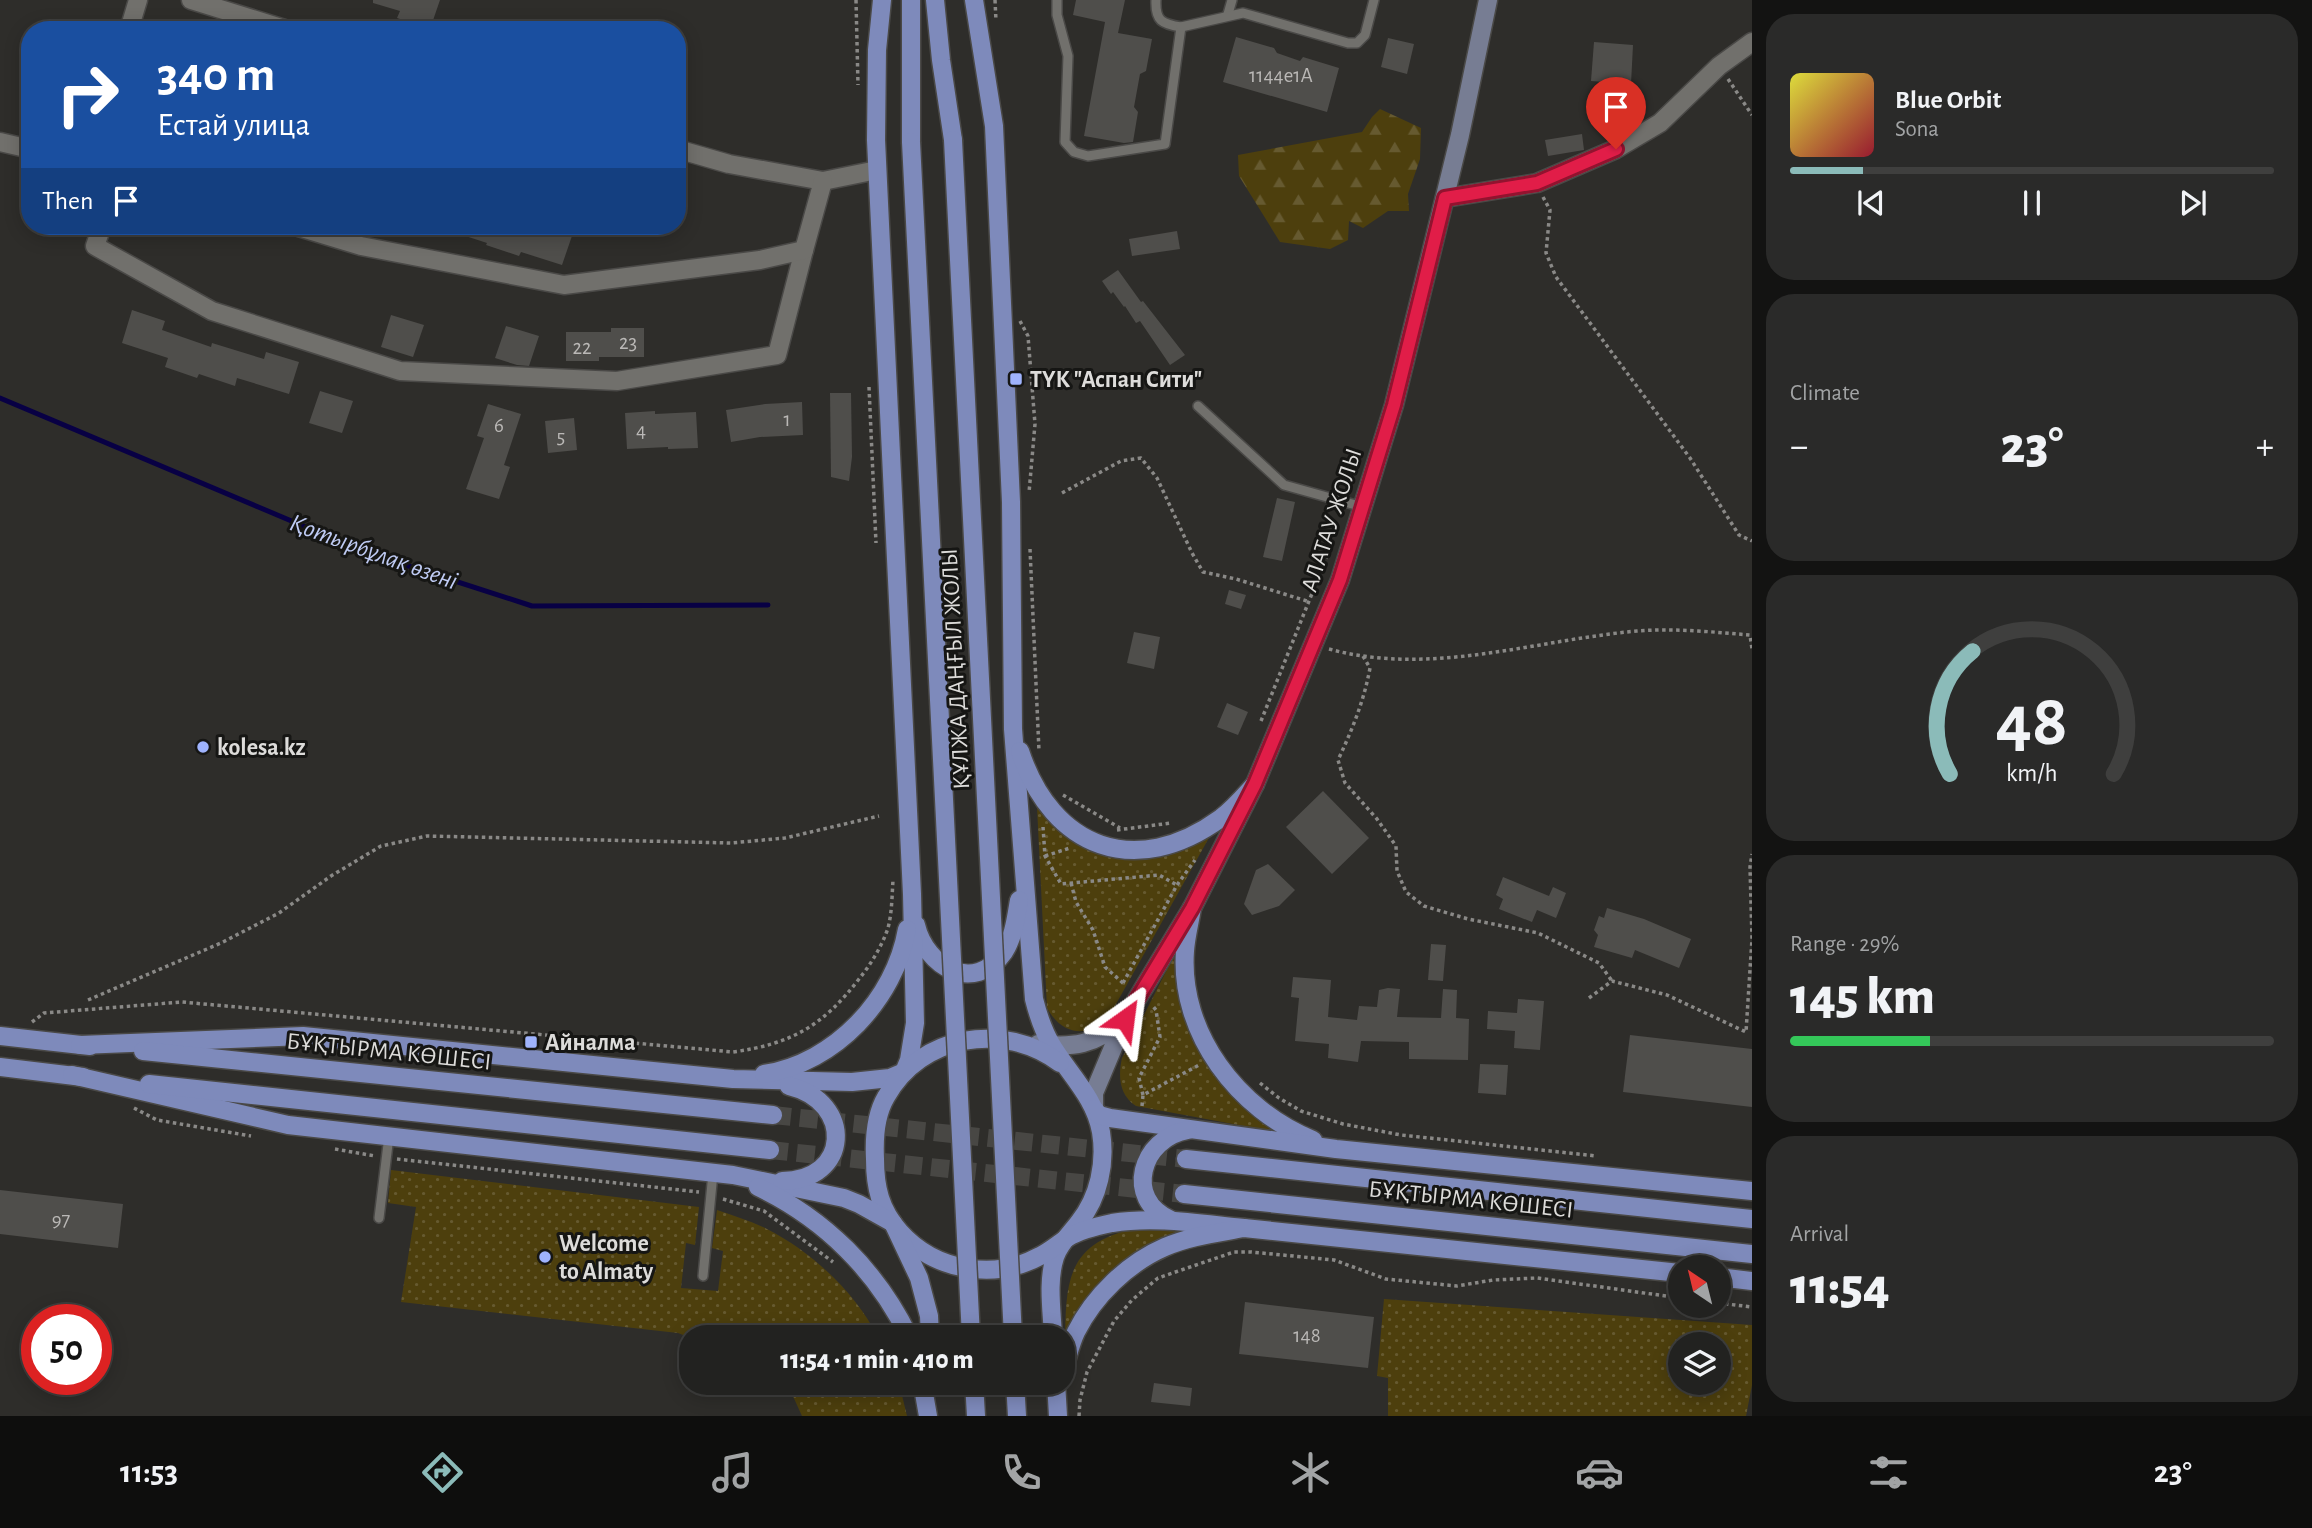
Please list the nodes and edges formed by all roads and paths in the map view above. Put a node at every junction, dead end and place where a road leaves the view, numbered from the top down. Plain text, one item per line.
1 (138, 0) edge
2 (191, 0) edge
3 (856, 0) edge
4 (882, 0) edge
5 (911, 0) edge
6 (935, 0) edge
7 (974, 0) edge
8 (1057, 0) edge
9 (1156, 0) edge
10 (1233, 0) edge
11 (1374, 0) edge
12 (1488, 0) edge
13 (1228, 14) junction
14 (132, 21) edge
15 (259, 21) edge
16 (1181, 27) junction
17 (1752, 42) edge
18 (1719, 66) junction
19 (858, 93) dead end
20 (1752, 115) edge
21 (0, 142) edge
22 (21, 147) edge
23 (686, 152) edge
24 (877, 170) junction
25 (823, 181) junction
26 (1537, 183) junction
27 (1445, 198) junction
28 (99, 235) edge
29 (325, 235) edge
30 (804, 250) junction
31 (868, 375) dead end
32 (1198, 406) dead end
33 (1062, 494) dead end
34 (1363, 508) junction
35 (1333, 540) dead end
36 (1752, 541) edge
37 (877, 550) dead end
38 (1308, 602) junction
39 (1328, 608) junction
40 (1313, 645) junction
41 (1752, 649) edge
42 (1363, 656) junction
43 (1013, 729) junction
44 (1257, 730) dead end
45 (1255, 784) junction
46 (1061, 794) dead end
47 (879, 816) dead end
48 (1043, 820) dead end
49 (1181, 821) dead end
50 (1121, 829) junction
51 (1092, 841) junction
52 (1143, 850) junction
53 (1200, 854) dead end
54 (1752, 855) edge
55 (1045, 856) junction
56 (1023, 858) junction
57 (893, 874) dead end
58 (1159, 875) junction
59 (1071, 883) junction
60 (1177, 885) junction
61 (912, 903) junction
62 (1192, 908) junction
63 (1612, 981) junction
64 (1123, 984) junction
65 (1132, 989) dead end
66 (1589, 998) dead end
67 (88, 1000) dead end
68 (1148, 1000) dead end
69 (1125, 1019) junction
70 (27, 1026) dead end
71 (0, 1036) edge
72 (1015, 1041) junction
73 (80, 1045) junction
74 (1052, 1045) junction
75 (1214, 1057) junction
76 (0, 1067) edge
77 (904, 1072) junction
78 (72, 1075) junction
79 (1253, 1076) dead end
80 (1075, 1078) junction
81 (733, 1079) junction
82 (760, 1081) junction
83 (1143, 1095) junction
84 (126, 1103) dead end
85 (1094, 1109) junction
86 (1141, 1110) dead end
87 (773, 1115) tunnel mouth
88 (1191, 1129) junction
89 (251, 1136) dead end
90 (389, 1136) junction
91 (332, 1149) dead end
92 (1336, 1149) junction
93 (770, 1150) tunnel mouth
94 (1604, 1157) dead end
95 (386, 1158) junction
96 (1185, 1159) tunnel mouth
97 (713, 1173) junction
98 (733, 1175) junction
99 (751, 1180) junction
100 (1752, 1191) edge
101 (1184, 1194) tunnel mouth
102 (710, 1195) junction
103 (379, 1218) dead end
104 (1752, 1219) edge
105 (1174, 1221) junction
106 (892, 1223) junction
107 (1244, 1227) junction
108 (1068, 1237) junction
109 (1752, 1254) edge
110 (840, 1268) dead end
111 (1668, 1272) edge
112 (702, 1276) dead end
113 (1731, 1279) edge
114 (1752, 1281) edge
115 (1668, 1296) edge
116 (1731, 1305) edge
117 (1752, 1307) edge
118 (902, 1325) edge
119 (929, 1325) edge
120 (970, 1325) edge
121 (1012, 1325) edge
122 (1052, 1325) edge
123 (1075, 1337) edge
124 (925, 1395) edge
125 (931, 1395) edge
126 (975, 1395) edge
127 (1016, 1395) edge
128 (1057, 1395) edge
129 (930, 1416) edge
130 (976, 1416) edge
131 (1017, 1416) edge
132 (1058, 1416) edge
133 (1079, 1416) edge

1 - 14 street
2 - 15 street
3 - 19 path
4 - 24 main road
5 - 120 main road, ҚҰЛЖА ДАҢҒЫЛ ЖОЛЫ, bridge
6 - 121 main road, ҚҰЛЖА ДАҢҒЫЛ ЖОЛЫ, bridge
7 - 43 main road
8 - 16 lane
9 - 16 lane
10 - 13 lane
11 - 13 lane
12 - 27 main road, АЛАТАУ ЖОЛЫ
13 - 16 lane
17 - 18 street
18 - 20 path
18 - 26 street
21 - 22 street
23 - 25 street
24 - 25 street
24 - 61 main road
25 - 30 street
26 - 27 street
26 - 36 path
27 - 34 main road, АЛАТАУ ЖОЛЫ
28 - 30 street
29 - 30 street
31 - 37 path
32 - 34 lane
33 - 38 path
34 - 39 main road, АЛАТАУ ЖОЛЫ
35 - 38 path
38 - 39 path
38 - 44 path
39 - 40 main road, АЛАТАУ ЖОЛЫ
40 - 42 path
40 - 45 main road, АЛАТАУ ЖОЛЫ
41 - 42 path
42 - 63 path
43 - 51 main road
43 - 56 main road
45 - 52 main road
45 - 62 main road, АЛАТАУ ЖОЛЫ
46 - 50 path
47 - 67 path
48 - 55 path
49 - 50 path
50 - 51 path
50 - 52 path
51 - 52 main road
51 - 55 path
52 - 58 path
53 - 60 path
54 - 63 path
55 - 59 path
56 - 61 main road
56 - 74 main road
57 - 70 path
58 - 59 path
58 - 60 path
59 - 64 path
60 - 64 path
61 - 77 main road
61 - 81 main road
62 - 69 main road, АЛАТАУ ЖОЛЫ
62 - 75 main road
63 - 66 path
64 - 65 path
68 - 83 path
69 - 74 main road
69 - 85 main road
71 - 73 main road, БҰҚТЫРМА КӨШЕСІ
72 - 74 main road
72 - 77 main road
72 - 80 main road
73 - 81 main road
73 - 87 main road, БҰҚТЫРМА КӨШЕСІ
74 - 80 main road
75 - 83 path
75 - 92 main road
76 - 78 main road
77 - 82 main road
77 - 106 main road
78 - 90 main road
78 - 93 main road
79 - 94 path
80 - 85 main road
81 - 82 main road
82 - 99 main road
83 - 86 path
84 - 89 path
85 - 88 main road
85 - 108 main road
88 - 92 main road
88 - 105 main road
90 - 95 lane
90 - 97 main road
91 - 95 path
92 - 100 main road
95 - 102 path
95 - 103 lane
96 - 104 main road, БҰҚТЫРМА КӨШЕСІ
97 - 98 main road
97 - 102 lane
98 - 99 main road
98 - 118 main road
99 - 106 main road
101 - 109 main road, БҰҚТЫРМА КӨШЕСІ
102 - 110 path
102 - 112 lane
105 - 107 main road
105 - 108 main road
106 - 108 main road
106 - 119 main road
107 - 111 main road
107 - 123 main road
108 - 122 main road
113 - 114 main road
115 - 133 path
116 - 117 path
124 - 129 main road
125 - 129 main road
126 - 130 main road
127 - 131 main road
128 - 132 main road

